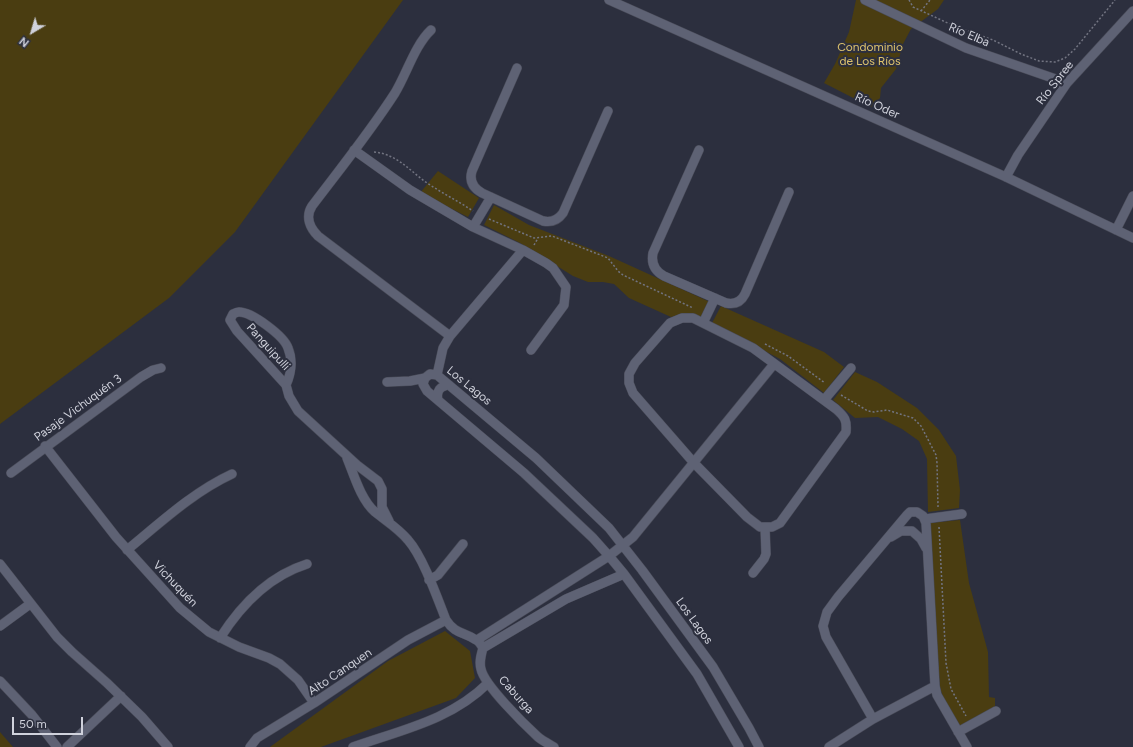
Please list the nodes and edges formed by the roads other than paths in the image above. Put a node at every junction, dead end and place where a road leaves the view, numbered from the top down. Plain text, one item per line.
1 (865, 0) edge
2 (615, 1) edge
3 (1133, 11) edge
4 (431, 30) dead end
5 (517, 68) dead end
6 (1067, 83) junction
7 (608, 111) dead end
8 (354, 150) junction
9 (700, 150) dead end
10 (1006, 177) junction
11 (789, 192) dead end
12 (1133, 196) edge
13 (491, 197) junction
14 (472, 227) junction
15 (1116, 230) junction
16 (1133, 238) edge
17 (523, 250) junction
18 (715, 298) junction
19 (704, 323) junction
20 (450, 336) junction
21 (531, 350) dead end
22 (774, 364) junction
23 (161, 368) dead end
24 (851, 368) dead end
25 (437, 375) junction
26 (425, 378) junction
27 (387, 382) dead end
28 (286, 385) junction
29 (449, 385) junction
30 (438, 400) junction
31 (824, 400) junction
32 (45, 446) junction
33 (346, 454) junction
34 (694, 463) junction
35 (11, 473) dead end
36 (232, 474) dead end
37 (962, 514) dead end
38 (905, 517) junction
39 (389, 521) junction
40 (925, 521) junction
41 (765, 527) junction
42 (912, 531) junction
43 (885, 541) junction
44 (463, 544) dead end
45 (623, 546) junction
46 (127, 550) junction
47 (927, 550) junction
48 (609, 556) junction
49 (0, 564) edge
50 (307, 564) dead end
51 (753, 573) dead end
52 (624, 574) junction
53 (429, 580) junction
54 (558, 587) junction
55 (566, 599) junction
56 (30, 604) junction
57 (446, 620) junction
58 (0, 626) edge
59 (220, 638) junction
60 (480, 644) junction
61 (0, 681) edge
62 (488, 683) junction
63 (935, 686) junction
64 (121, 696) junction
65 (314, 703) junction
66 (996, 711) dead end
67 (873, 719) junction
68 (958, 732) junction
69 (357, 746) edge
70 (832, 746) edge
71 (57, 747) edge
72 (67, 747) edge
73 (168, 747) edge
74 (250, 747) edge
75 (554, 747) edge
76 (739, 747) edge
77 (759, 747) edge
78 (967, 747) edge

1 - 6 street, Río Elba
2 - 10 street, Río Oder
3 - 6 street, Río Spree
4 - 8 street
5 - 13 street
6 - 10 street, Río Spree
7 - 13 street
8 - 14 street
8 - 20 street
9 - 18 street
10 - 15 street, Río Oder
11 - 18 street
12 - 15 street
13 - 14 street
14 - 17 street
15 - 16 street, Río Oder
17 - 20 street
17 - 21 street
18 - 19 street
19 - 22 street
19 - 34 street
20 - 25 street
22 - 31 street
22 - 34 street
23 - 32 street, Pasaje Vichuquén 3
24 - 31 street
25 - 26 street, Los Lagos
25 - 29 street, Los Lagos
26 - 27 street, Los Lagos
26 - 30 street
28 - 28 street, Panguipulli
28 - 33 street, Panguipulli
29 - 30 street
29 - 45 street, Los Lagos
30 - 48 street
31 - 41 street
32 - 35 street, Pasaje Vichuquén 3
32 - 46 street, Vichuquén
33 - 39 street, Panguipulli
33 - 39 street, Panguipulli
34 - 41 street
34 - 45 street
36 - 46 street
37 - 40 street
38 - 40 street
38 - 42 street
38 - 43 street
39 - 53 street, Panguipulli
40 - 42 street
40 - 47 street
41 - 51 street
42 - 43 street
42 - 47 street
43 - 67 street
44 - 53 street
45 - 48 street
45 - 77 street, Los Lagos
46 - 59 street, Vichuquén
47 - 63 street
48 - 52 street
48 - 54 street
49 - 56 street
50 - 59 street
52 - 55 street
52 - 76 street
53 - 57 street, Panguipulli
54 - 55 street
54 - 60 street
55 - 60 street
56 - 58 street
56 - 64 street
57 - 60 street, Panguipulli
57 - 65 street, Alto Canquen
59 - 65 street, Vichuquén
60 - 62 street, Caburga
61 - 71 street
62 - 69 street
62 - 75 street, Caburga
63 - 67 street
63 - 68 street
64 - 72 street
64 - 73 street
65 - 74 street, Alto Canquen
66 - 68 street
67 - 70 street
68 - 78 street

